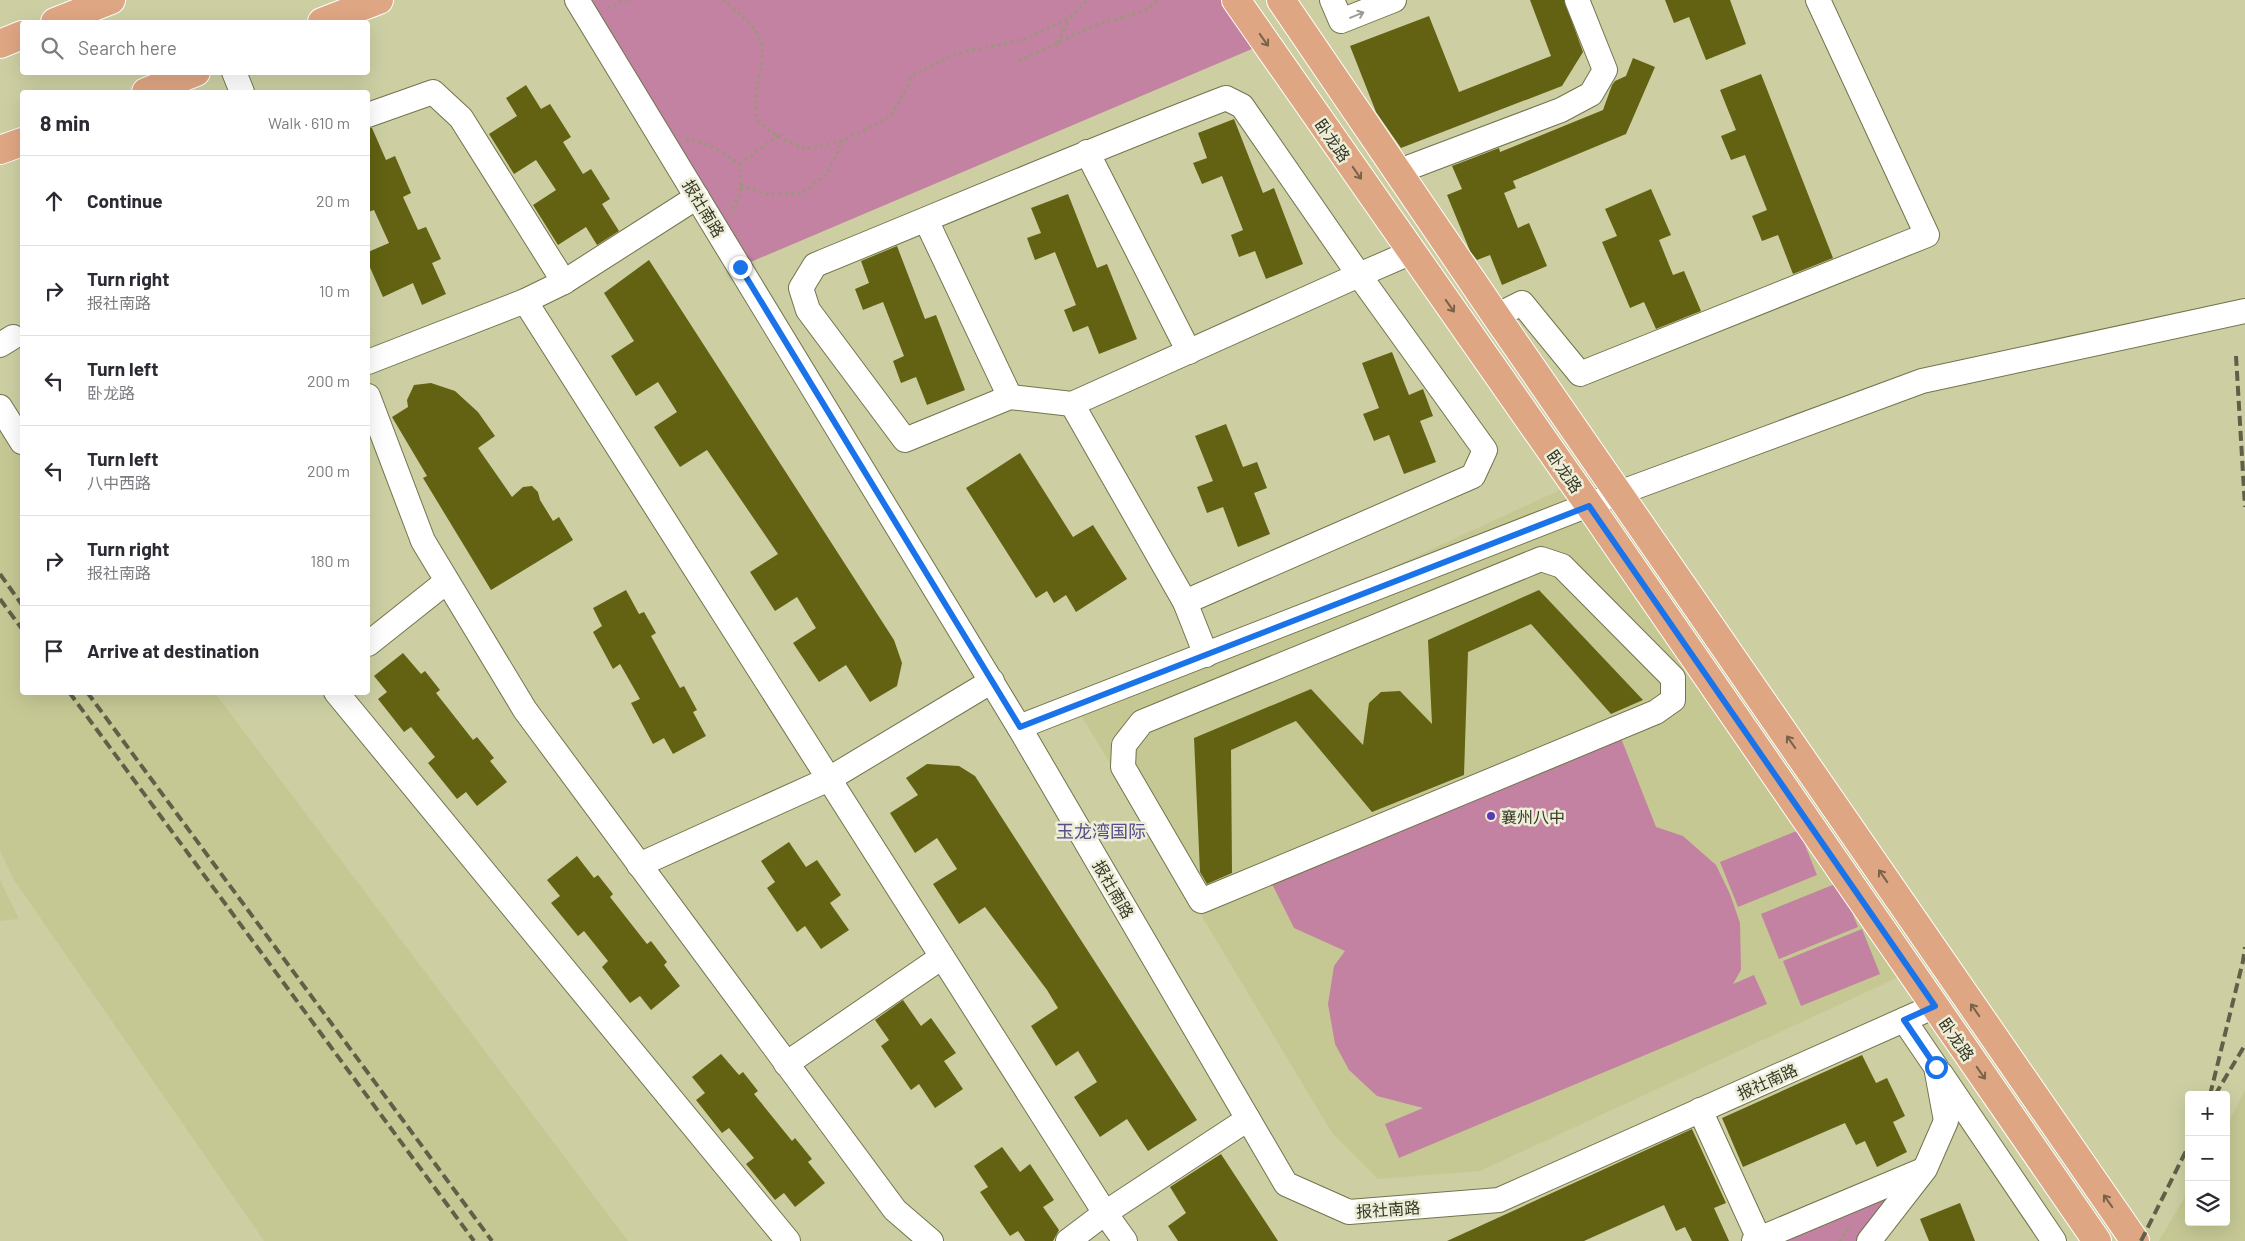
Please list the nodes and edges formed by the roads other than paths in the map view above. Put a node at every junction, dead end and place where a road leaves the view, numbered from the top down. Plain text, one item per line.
1 (111, 0) edge
2 (379, 0) edge
3 (577, 0) edge
4 (1236, 0) edge
5 (1281, 0) edge
6 (1332, 0) edge
7 (1577, 0) edge
8 (1818, 0) edge
9 (1391, 1) edge
10 (59, 20) edge
11 (327, 20) edge
12 (20, 36) edge
13 (0, 44) edge
14 (188, 75) edge
15 (235, 75) edge
16 (151, 90) edge
17 (241, 90) edge
18 (370, 114) edge
19 (20, 143) edge
20 (0, 150) edge
21 (1087, 152) junction
22 (1397, 172) junction
23 (697, 197) junction
24 (926, 220) junction
25 (1412, 252) junction
26 (1358, 274) junction
27 (564, 282) junction
28 (525, 301) junction
29 (2245, 311) edge
30 (1496, 316) junction
31 (1190, 352) junction
32 (370, 361) edge
33 (1010, 397) junction
34 (370, 401) edge
35 (1072, 404) junction
36 (0, 407) edge
37 (20, 439) edge
38 (1619, 493) junction
39 (1589, 506) junction
40 (446, 582) junction
41 (1185, 602) junction
42 (1337, 604) junction
43 (1352, 638) junction
44 (370, 642) edge
45 (1206, 655) junction
46 (992, 681) junction
47 (338, 695) edge
48 (1020, 727) junction
49 (829, 779) junction
50 (639, 865) junction
51 (942, 956) junction
52 (1935, 1006) junction
53 (1904, 1020) junction
54 (786, 1064) junction
55 (1936, 1067) junction
56 (1700, 1110) junction
57 (1248, 1119) junction
58 (1925, 1169) junction
59 (1105, 1213) junction
60 (1757, 1240) edge
61 (788, 1241) edge
62 (931, 1241) edge
63 (1068, 1241) edge
64 (1125, 1241) edge
65 (1869, 1241) edge
66 (2054, 1241) edge
67 (2097, 1241) edge
68 (2135, 1241) edge

1 - 10 main road
2 - 11 main road
3 - 23 street, 报社南路
4 -> 25 main road, 卧龙路
5 - 22 main road, 卧龙路
6 -> 9 street
7 - 22 street
8 - 30 street
12 - 13 main road
14 - 16 main road
15 - 17 street
18 - 27 street
19 - 20 main road
21 - 24 street
21 - 26 street
21 - 31 street
22 - 30 main road, 卧龙路
23 - 27 street
23 - 46 street, 报社南路
24 - 33 street
24 - 33 street
25 - 26 street
25 -> 39 main road, 卧龙路
26 - 31 street
26 - 41 street
27 - 28 street
28 - 32 street
28 - 49 street
29 - 38 street
30 - 38 main road, 卧龙路
31 - 35 street
33 - 35 street
34 - 40 street
35 - 41 street
36 - 37 street
38 - 39 street
68 -> 38 main road, 卧龙路
39 - 42 street
39 - 52 main road, 卧龙路
40 - 44 street
40 - 50 street
41 - 45 street
42 - 43 street
42 - 45 street
43 - 43 street
45 - 48 street
46 - 48 street, 报社南路
46 - 49 street
47 - 61 street
48 - 57 street, 报社南路
49 - 50 street
49 - 51 street
50 - 54 street
51 - 54 street
51 - 59 street
52 - 53 street, 报社南路
52 -> 67 main road, 卧龙路
53 - 55 street
53 - 56 street, 报社南路
54 - 62 street
55 - 58 street
55 - 66 street
56 - 57 street, 报社南路
56 - 60 street
57 - 59 street
58 - 60 street
58 - 65 street
59 - 63 street
59 - 64 street

